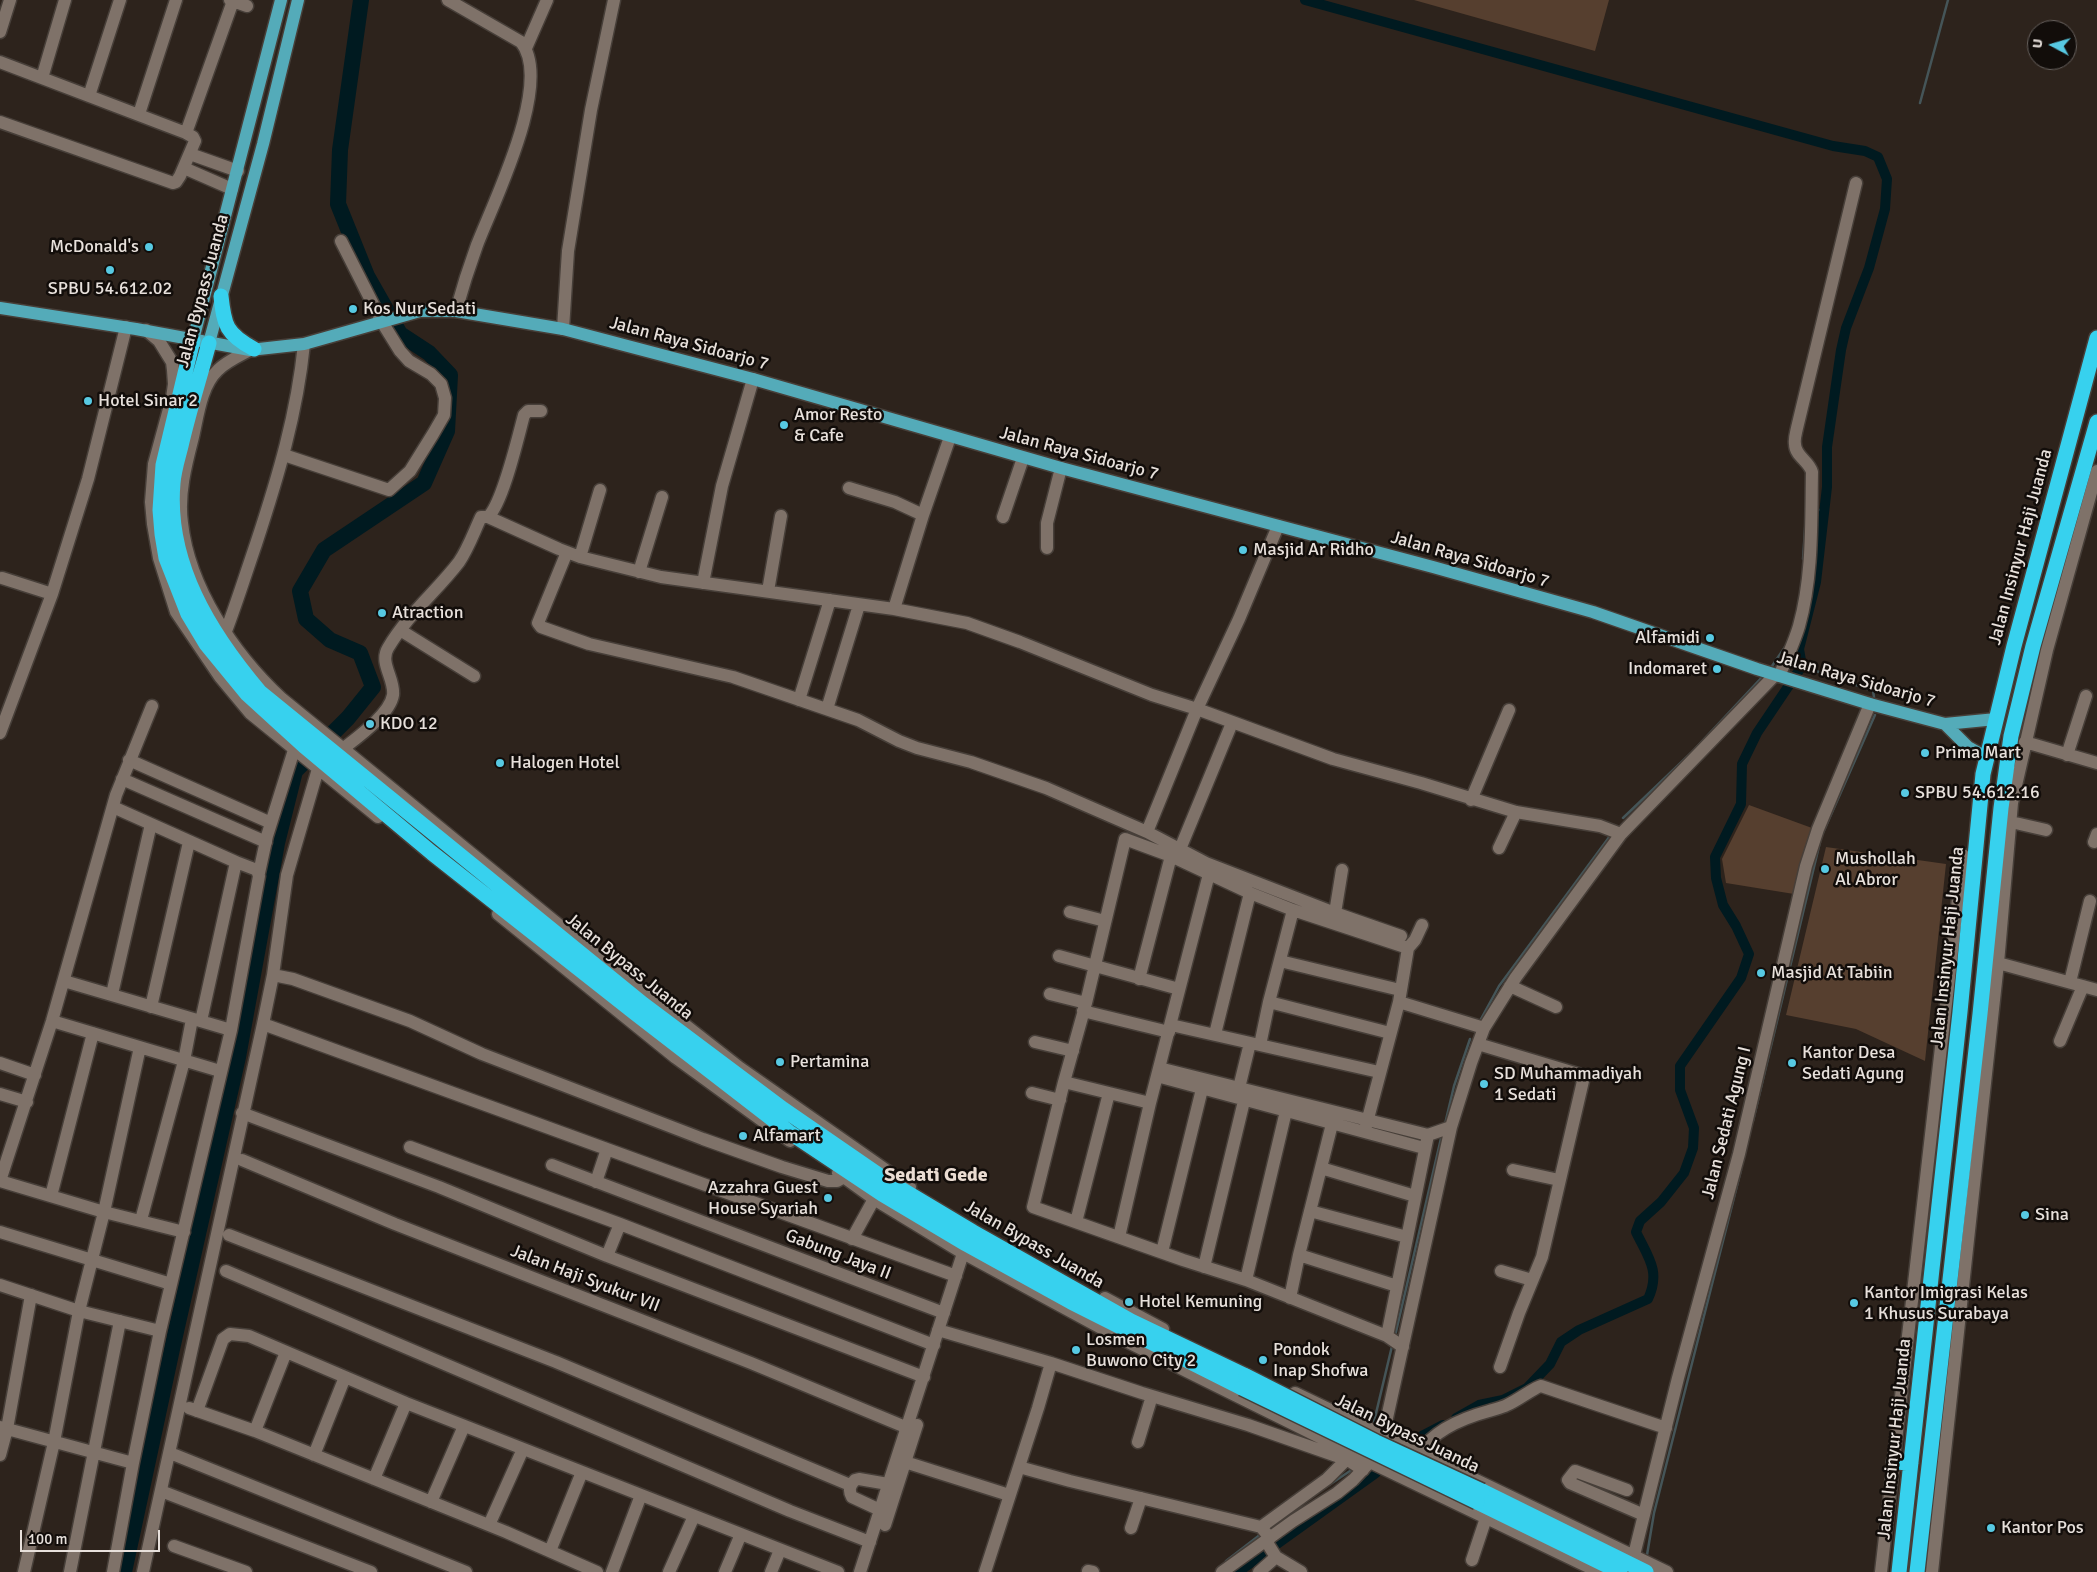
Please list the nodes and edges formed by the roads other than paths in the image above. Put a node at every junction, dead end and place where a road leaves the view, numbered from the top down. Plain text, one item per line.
1 (10, 0) edge
2 (65, 0) edge
3 (120, 0) edge
4 (176, 0) edge
5 (232, 0) edge
6 (281, 0) edge
7 (298, 0) edge
8 (448, 0) edge
9 (547, 0) edge
10 (614, 0) edge
11 (248, 6) dead end
12 (0, 32) edge
13 (526, 48) junction
14 (0, 62) edge
15 (42, 78) junction
16 (89, 96) junction
17 (140, 114) junction
18 (0, 122) edge
19 (186, 133) junction
20 (190, 154) junction
21 (219, 165) junction
22 (184, 168) junction
23 (238, 171) junction
24 (214, 182) junction
25 (1856, 184) dead end
26 (232, 189) junction
27 (341, 241) dead end
28 (221, 296) junction
29 (0, 308) edge
30 (456, 311) junction
31 (383, 321) junction
32 (126, 327) junction
33 (562, 329) junction
34 (146, 330) junction
35 (2097, 338) edge
36 (193, 340) junction
37 (209, 343) junction
38 (304, 344) junction
39 (252, 349) junction
40 (753, 379) junction
41 (541, 411) dead end
42 (2097, 422) edge
43 (950, 437) junction
44 (161, 452) junction
45 (284, 455) junction
46 (1023, 458) junction
47 (2063, 463) junction
48 (1061, 468) junction
49 (2091, 470) edge
50 (849, 488) dead end
51 (600, 490) dead end
52 (662, 497) dead end
53 (923, 515) junction
54 (781, 516) dead end
55 (488, 517) junction
56 (1003, 517) dead end
57 (1278, 526) junction
58 (1047, 548) dead end
59 (567, 552) junction
60 (580, 557) junction
61 (639, 572) junction
62 (2, 578) dead end
63 (703, 583) junction
64 (768, 591) junction
65 (52, 594) junction
66 (830, 600) junction
67 (859, 605) junction
68 (894, 609) junction
69 (221, 629) junction
70 (400, 630) junction
71 (2040, 648) junction
72 (474, 676) dead end
73 (1777, 676) junction
74 (2086, 696) dead end
75 (799, 700) junction
76 (1870, 704) junction
77 (152, 706) dead end
78 (827, 709) junction
79 (1197, 709) junction
80 (1509, 710) dead end
81 (1996, 719) junction
82 (1232, 723) junction
83 (1945, 724) junction
84 (0, 733) edge
85 (2025, 742) junction
86 (298, 750) junction
87 (2067, 755) junction
88 (329, 757) junction
89 (1986, 757) junction
90 (129, 760) junction
91 (2097, 763) edge
92 (122, 779) junction
93 (1471, 800) junction
94 (2007, 806) junction
95 (113, 807) junction
96 (1516, 812) junction
97 (2011, 822) junction
98 (271, 823) junction
99 (151, 824) junction
100 (2046, 830) dead end
101 (1147, 832) junction
102 (1621, 834) junction
103 (189, 842) junction
104 (266, 842) junction
105 (1499, 848) dead end
106 (1176, 854) junction
107 (1963, 855) dead end
108 (236, 862) junction
109 (1342, 870) dead end
110 (259, 874) junction
111 (1209, 874) junction
112 (1250, 893) junction
113 (2090, 901) dead end
114 (1293, 910) junction
115 (1070, 912) dead end
116 (1335, 913) junction
117 (1105, 921) junction
118 (1422, 924) dead end
119 (1401, 936) dead end
120 (1408, 948) junction
121 (1059, 956) dead end
122 (1280, 961) junction
123 (1998, 963) junction
124 (1095, 966) junction
125 (273, 975) junction
126 (1139, 978) junction
127 (64, 980) junction
128 (2070, 982) junction
129 (1510, 986) junction
130 (2083, 986) junction
131 (1179, 989) junction
132 (2097, 990) edge
133 (112, 994) junction
134 (1050, 994) dead end
135 (1399, 996) junction
136 (1268, 1002) junction
137 (151, 1006) junction
138 (1085, 1007) junction
139 (1556, 1007) dead end
140 (639, 1008) junction
141 (1960, 1012) junction
142 (1980, 1014) junction
143 (197, 1020) junction
144 (52, 1021) junction
145 (263, 1024) junction
146 (1170, 1028) junction
147 (1484, 1028) junction
148 (231, 1030) junction
149 (93, 1033) junction
150 (1390, 1033) junction
151 (1215, 1034) junction
152 (2060, 1041) dead end
153 (1035, 1042) dead end
154 (1255, 1044) junction
155 (1478, 1044) junction
156 (140, 1048) junction
157 (1073, 1051) junction
158 (184, 1061) junction
159 (0, 1063) edge
160 (220, 1071) junction
161 (1158, 1072) junction
162 (1379, 1072) junction
163 (35, 1075) junction
164 (1064, 1082) junction
165 (1202, 1089) junction
166 (1032, 1093) dead end
167 (1108, 1093) junction
168 (0, 1094) edge
169 (1240, 1096) junction
170 (1060, 1100) junction
171 (27, 1102) junction
172 (1150, 1103) junction
173 (1286, 1111) junction
174 (242, 1113) junction
175 (1334, 1116) junction
176 (1366, 1125) junction
177 (1437, 1134) junction
178 (410, 1147) dead end
179 (1965, 1147) junction
180 (607, 1149) junction
181 (5, 1152) edge
182 (1977, 1158) junction
183 (242, 1160) dead end
184 (552, 1165) dead end
185 (1321, 1168) junction
186 (1513, 1170) dead end
187 (844, 1177) junction
188 (1560, 1180) junction
189 (0, 1181) edge
190 (596, 1182) junction
191 (51, 1196) junction
192 (1415, 1196) junction
193 (874, 1199) junction
194 (1310, 1211) junction
195 (104, 1212) junction
196 (142, 1220) junction
197 (1076, 1222) junction
198 (620, 1224) junction
199 (0, 1232) edge
200 (184, 1232) junction
201 (229, 1234) dead end
202 (1120, 1237) junction
203 (1407, 1237) junction
204 (852, 1239) junction
205 (999, 1243) junction
206 (968, 1247) junction
207 (1162, 1252) junction
208 (1299, 1255) junction
209 (607, 1256) junction
210 (92, 1260) junction
211 (1204, 1267) junction
212 (1500, 1270) dead end
213 (226, 1271) dead end
214 (956, 1276) junction
215 (1246, 1280) junction
216 (1532, 1280) junction
217 (171, 1284) junction
218 (0, 1285) edge
219 (1397, 1286) junction
220 (30, 1295) junction
221 (1290, 1298) junction
222 (79, 1311) junction
223 (944, 1313) junction
224 (120, 1321) junction
225 (160, 1331) junction
226 (942, 1331) junction
227 (1395, 1342) junction
228 (934, 1345) junction
229 (286, 1352) junction
230 (1217, 1359) junction
231 (1051, 1363) junction
232 (1500, 1367) dead end
233 (345, 1377) junction
234 (924, 1377) junction
235 (1238, 1385) junction
236 (1152, 1396) junction
237 (406, 1403) junction
238 (180, 1404) junction
239 (197, 1411) junction
240 (464, 1426) junction
241 (3, 1428) edge
242 (1666, 1428) junction
243 (911, 1429) junction
244 (255, 1431) junction
245 (1376, 1432) junction
246 (54, 1442) junction
247 (1138, 1442) dead end
248 (523, 1449) junction
249 (95, 1452) junction
250 (170, 1453) junction
251 (1419, 1453) junction
252 (0, 1455) edge
253 (314, 1455) junction
254 (1358, 1461) junction
255 (905, 1462) junction
256 (1894, 1462) junction
257 (133, 1463) junction
258 (1911, 1463) junction
259 (1019, 1467) junction
260 (582, 1472) junction
261 (374, 1479) junction
262 (888, 1484) junction
263 (850, 1485) junction
264 (161, 1490) junction
265 (1627, 1490) dead end
266 (641, 1495) junction
267 (1009, 1495) junction
268 (1480, 1497) junction
269 (1141, 1498) junction
270 (1932, 1500) junction
271 (430, 1502) junction
272 (880, 1510) junction
273 (1644, 1514) junction
274 (694, 1516) junction
275 (1486, 1518) junction
276 (489, 1525) junction
277 (1131, 1528) dead end
278 (740, 1534) junction
279 (1268, 1540) junction
280 (870, 1542) junction
281 (174, 1546) dead end
282 (780, 1550) junction
283 (550, 1551) junction
284 (1581, 1558) junction
285 (1472, 1560) dead end
286 (869, 1563) edge
287 (1637, 1566) edge
288 (816, 1568) edge
289 (24, 1572) edge
290 (70, 1572) edge
291 (112, 1572) edge
292 (143, 1572) edge
293 (246, 1572) edge
294 (371, 1572) edge
295 (466, 1572) edge
296 (597, 1572) edge
297 (612, 1572) edge
298 (669, 1572) edge
299 (726, 1572) edge
300 (771, 1572) edge
301 (838, 1572) edge
302 (860, 1572) edge
303 (985, 1572) edge
304 (1222, 1572) edge
305 (1259, 1572) edge
306 (1300, 1572) edge
307 (1599, 1572) edge
308 (1667, 1572) edge
309 (1881, 1572) edge
310 (1899, 1572) edge
311 (1917, 1572) edge
312 (1932, 1572) edge

1 - 12 street
2 - 15 street
3 - 16 street
4 - 17 street
5 - 11 street
5 - 19 street
6 - 23 main road, Jalan Bypass Juanda
7 - 28 main road, Jalan Bypass Juanda
8 - 13 street
9 - 13 street
10 - 33 street
13 - 30 street
14 - 15 street
15 - 16 street
16 - 17 street
17 - 19 street
18 - 22 street
19 - 20 street
20 - 21 street
20 - 22 street
21 - 23 street
21 - 24 street
22 - 24 street
23 - 26 main road, Jalan Bypass Juanda
24 - 26 street
25 - 73 street
26 - 36 main road, Jalan Bypass Juanda
27 - 31 street
28 - 37 main road, Jalan Bypass Juanda
28 - 39 highway
29 - 32 main road, Jalan Raya Sidoarjo 7
30 - 31 main road, Jalan Raya Sidoarjo 7
30 - 33 main road, Jalan Raya Sidoarjo 7
31 - 38 main road, Jalan Raya Sidoarjo 7
31 - 45 street
32 - 34 main road, Jalan Raya Sidoarjo 7
32 - 65 street
33 - 40 main road, Jalan Raya Sidoarjo 7
34 - 36 main road, Jalan Raya Sidoarjo 7
34 - 44 street
35 - 47 highway, Jalan Insinyur Haji Juanda
36 - 37 main road, Jalan Raya Sidoarjo 7
36 - 44 highway, Jalan Bypass Juanda
37 - 39 main road, Jalan Raya Sidoarjo 7
37 - 69 highway, Jalan Bypass Juanda
38 - 39 main road, Jalan Raya Sidoarjo 7
38 - 45 street
39 - 69 street
40 - 43 main road, Jalan Raya Sidoarjo 7
40 - 63 street
41 - 55 street
42 - 49 highway, Jalan Insinyur Haji Juanda
43 - 46 main road, Jalan Raya Sidoarjo 7
43 - 53 street
44 - 86 highway, Jalan Bypass Juanda
45 - 69 street
46 - 48 main road, Jalan Raya Sidoarjo 7
46 - 56 street
47 - 49 highway
47 - 81 highway, Jalan Insinyur Haji Juanda
48 - 57 main road, Jalan Raya Sidoarjo 7
48 - 58 street
49 - 71 highway, Jalan Insinyur Haji Juanda
50 - 53 street
51 - 60 street
52 - 61 street
53 - 68 street
54 - 64 street
55 - 59 street
55 - 70 street
57 - 73 main road, Jalan Raya Sidoarjo 7
57 - 79 street
59 - 60 street
59 - 75 street
60 - 61 street
61 - 63 street
62 - 65 street
63 - 64 street
64 - 66 street
65 - 84 street
66 - 67 street
66 - 75 street
67 - 68 street
67 - 78 street
68 - 79 street
69 - 88 highway, Jalan Bypass Juanda
70 - 72 street
70 - 88 street
71 - 85 street, Jalan Insinyur Haji Juanda
71 - 94 highway, Jalan Insinyur Haji Juanda
73 - 76 main road, Jalan Raya Sidoarjo 7
73 - 102 street
74 - 87 street
75 - 78 street
76 - 83 main road, Jalan Raya Sidoarjo 7
76 - 242 street, Jalan Sedati Agung I
77 - 90 street
78 - 101 street
79 - 82 street
79 - 101 street
80 - 93 street
81 - 83 main road, Jalan Raya Sidoarjo 7
81 - 89 highway, Jalan Insinyur Haji Juanda
82 - 93 street
82 - 106 street
83 - 89 main road, Jalan Raya Sidoarjo 7
85 - 87 street
85 - 94 street, Jalan Insinyur Haji Juanda
86 - 88 highway, Jalan Bypass Juanda
86 - 98 street
87 - 91 street
88 - 125 street
88 - 140 highway, Jalan Bypass Juanda
88 - 140 highway, Jalan Bypass Juanda
89 - 141 highway, Jalan Insinyur Haji Juanda
90 - 92 street
90 - 98 street
92 - 95 street
92 - 104 street
93 - 96 street
94 - 97 street, Jalan Insinyur Haji Juanda
94 - 142 highway, Jalan Insinyur Haji Juanda
95 - 99 street
95 - 127 street
96 - 102 street
96 - 105 street
97 - 100 street
97 - 123 street, Jalan Insinyur Haji Juanda
98 - 104 street
99 - 103 street
99 - 133 street
101 - 106 street
102 - 129 street
103 - 108 street
103 - 137 street
104 - 110 street
106 - 111 street
106 - 116 street
106 - 117 street
106 - 126 street
107 - 256 street, Jalan Insinyur Haji Juanda
108 - 110 street
108 - 143 street
109 - 116 street
110 - 148 street
111 - 112 street
111 - 131 street
112 - 114 street
112 - 151 street
113 - 128 street
114 - 120 street
114 - 122 street
115 - 117 street
116 - 119 street
117 - 124 street
118 - 120 street
120 - 135 street
121 - 124 street
122 - 135 street
122 - 136 street
123 - 128 street
123 - 182 street, Jalan Insinyur Haji Juanda
124 - 126 street
124 - 138 street
125 - 145 street
125 - 187 street
126 - 131 street
127 - 133 street
127 - 144 street
128 - 130 street
129 - 139 street
129 - 147 street
130 - 132 street
130 - 152 street
131 - 146 street
133 - 137 street
134 - 138 street
135 - 147 street
135 - 150 street
136 - 150 street
136 - 154 street
137 - 143 street
138 - 146 street
138 - 157 street
140 - 187 street
140 - 205 street
140 - 206 highway, Jalan Bypass Juanda
141 - 142 highway
141 - 258 highway, Jalan Insinyur Haji Juanda
142 - 179 highway, Jalan Insinyur Haji Juanda
143 - 148 street
143 - 158 street
144 - 149 street
144 - 163 street
145 - 174 street
145 - 180 street
146 - 151 street
146 - 161 street
147 - 155 street
148 - 160 street
149 - 156 street
149 - 191 street
150 - 162 street
151 - 154 street
153 - 157 street
154 - 162 street
154 - 169 street
155 - 177 street
155 - 188 street
156 - 158 street
156 - 195 street
157 - 164 street
158 - 160 street
158 - 196 street
159 - 163 street
160 - 200 street
161 - 165 street
161 - 169 street
161 - 172 street
162 - 176 street
163 - 171 street
164 - 167 street
164 - 170 street
165 - 169 street
165 - 207 street
166 - 170 street
167 - 172 street
167 - 197 street
168 - 171 street
169 - 173 street
169 - 175 street
169 - 211 street
170 - 197 street
171 - 181 street
172 - 202 street
173 - 175 street
173 - 215 street
174 - 209 street
174 - 238 street
175 - 176 street
175 - 185 street
176 - 177 street
177 - 192 street
177 - 227 street
178 - 198 street
179 - 182 highway
179 - 270 highway, Jalan Insinyur Haji Juanda
180 - 190 street
180 - 204 street
181 - 189 street
182 - 270 street, Jalan Insinyur Haji Juanda
183 - 243 street, Jalan Haji Syukur VII
184 - 190 street, Gabung Jaya II
185 - 192 street
185 - 194 street
186 - 188 street
187 - 193 street
188 - 216 street
189 - 191 street
190 - 223 street, Gabung Jaya II
191 - 195 street
192 - 203 street
193 - 204 street
193 - 206 street
194 - 203 street
194 - 208 street
195 - 196 street
195 - 210 street
196 - 200 street
197 - 202 street
198 - 209 street
198 - 228 street
199 - 210 street
200 - 217 street
201 - 263 street
202 - 207 street
203 - 219 street
204 - 214 street
205 - 206 highway, Jalan Bypass Juanda
205 - 230 highway, Jalan Bypass Juanda
206 - 214 street
206 - 226 street
206 - 235 highway, Jalan Bypass Juanda
207 - 211 street
208 - 219 street
208 - 221 street
209 - 234 street
210 - 217 street
210 - 222 street
211 - 215 street
212 - 216 street
213 - 280 street
214 - 223 street
215 - 221 street
216 - 232 street
217 - 225 street
218 - 220 street
219 - 227 street
220 - 222 street
220 - 241 street
221 - 227 street
222 - 224 street
222 - 246 street
223 - 226 street
224 - 225 street
224 - 249 street
225 - 257 street
226 - 228 street
226 - 231 street
226 - 243 street
227 - 245 street
228 - 234 street
229 - 233 street
229 - 239 street
229 - 244 street
230 - 235 highway, Jalan Bypass Juanda
230 - 245 street
231 - 236 street
231 - 259 street
233 - 237 street
233 - 253 street
234 - 243 street
235 - 254 street
235 - 268 highway, Jalan Bypass Juanda, bridge
236 - 247 street
236 - 254 street
237 - 240 street
237 - 261 street
238 - 239 street
238 - 250 street
239 - 244 street
240 - 248 street
240 - 271 street
241 - 246 street
241 - 252 street
242 - 251 street
242 - 273 street, Jalan Sedati Agung I
243 - 255 street
243 - 262 street
244 - 253 street
245 - 251 street
245 - 254 street
246 - 249 street
246 - 289 street
248 - 260 street
248 - 276 street
249 - 257 street
249 - 290 street
250 - 264 street
250 - 295 street
251 - 287 street
253 - 261 street
254 - 275 street
254 - 279 street
254 - 279 street
255 - 267 street
255 - 286 street
256 - 258 highway
256 - 309 street, Jalan Insinyur Haji Juanda
257 - 291 street
258 - 310 highway, Jalan Insinyur Haji Juanda
259 - 267 street
259 - 269 street
260 - 266 street
260 - 283 street
261 - 271 street
262 - 263 street
262 - 272 street
263 - 272 street
264 - 292 street
264 - 294 street
265 - 273 street
266 - 274 street
266 - 297 street
267 - 303 street
268 - 284 highway, Jalan Bypass Juanda
268 - 287 highway, Jalan Bypass Juanda
269 - 277 street
269 - 279 street
270 - 311 highway, Jalan Insinyur Haji Juanda
270 - 312 street, Jalan Insinyur Haji Juanda
271 - 276 street
272 - 280 street
273 - 287 street, Jalan Sedati Agung I
274 - 278 street
274 - 298 street
275 - 284 street
275 - 285 street
276 - 283 street
278 - 282 street
278 - 299 street
279 - 304 street
279 - 305 street
279 - 306 street
280 - 286 street
281 - 293 street
282 - 288 street
282 - 300 street
283 - 296 street
284 - 287 highway, Jalan Bypass Juanda
284 - 307 street
286 - 302 street
287 - 308 street
288 - 301 street

